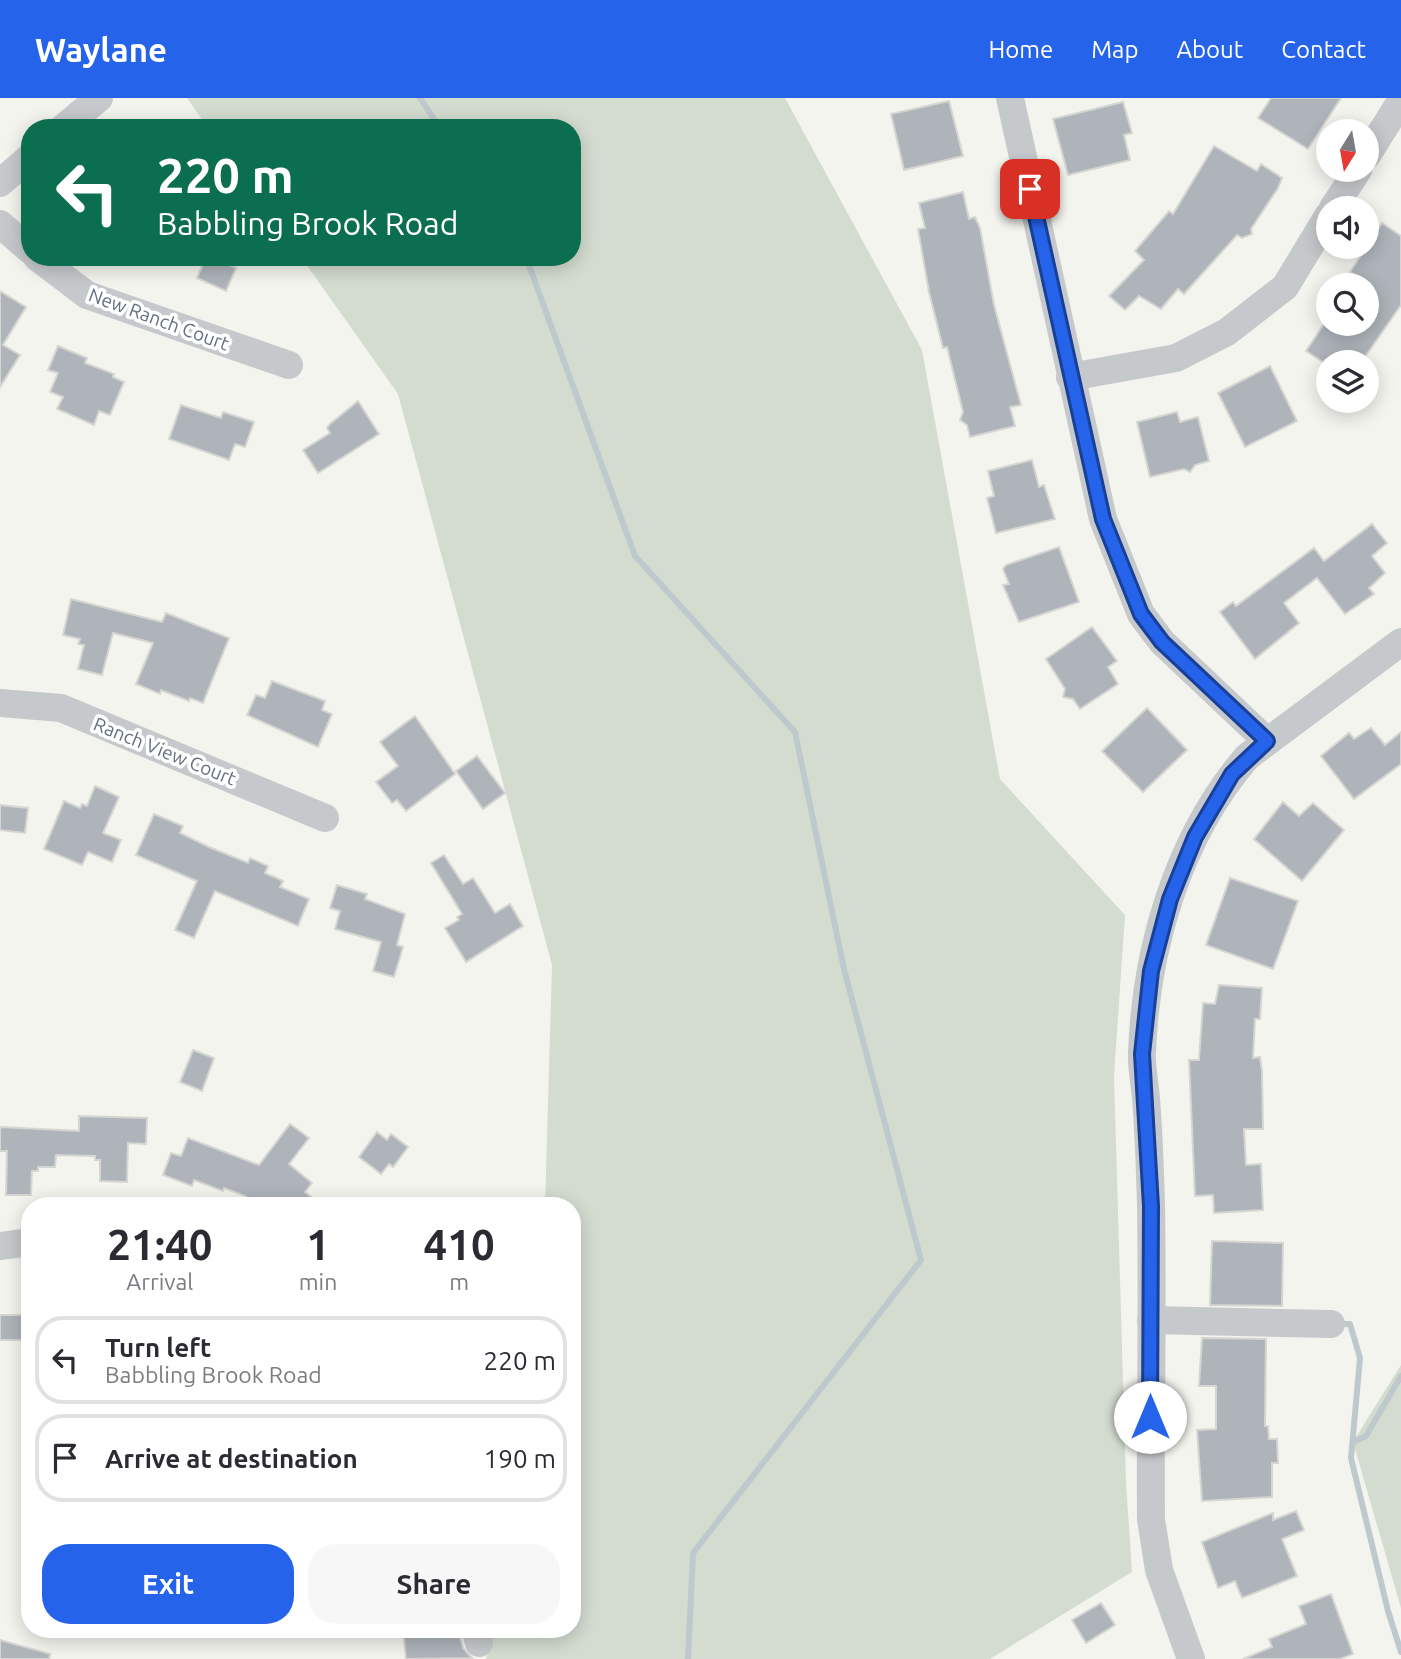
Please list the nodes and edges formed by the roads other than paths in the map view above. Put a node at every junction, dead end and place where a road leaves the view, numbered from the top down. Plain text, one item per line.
1 (99, 98) edge
2 (1010, 98) edge
3 (1401, 101) edge
4 (74, 119) edge
5 (1379, 136) edge
6 (21, 165) edge
7 (0, 183) edge
8 (0, 224) edge
9 (1316, 236) edge
10 (21, 242) edge
11 (49, 266) edge
12 (289, 365) dead end
13 (1070, 377) junction
14 (1401, 642) edge
15 (0, 704) edge
16 (1267, 741) junction
17 (325, 818) dead end
18 (21, 1243) edge
19 (0, 1246) edge
20 (1151, 1320) junction
21 (1331, 1324) dead end
22 (1191, 1659) edge

1 - 4 street
2 - 13 street
3 - 5 street
6 - 7 street
8 - 10 street
9 - 13 street
11 - 12 street, New Ranch Court
13 - 16 street
14 - 16 street
15 - 17 street, Ranch View Court
16 - 20 street
18 - 19 street
20 - 21 street
20 - 22 street

